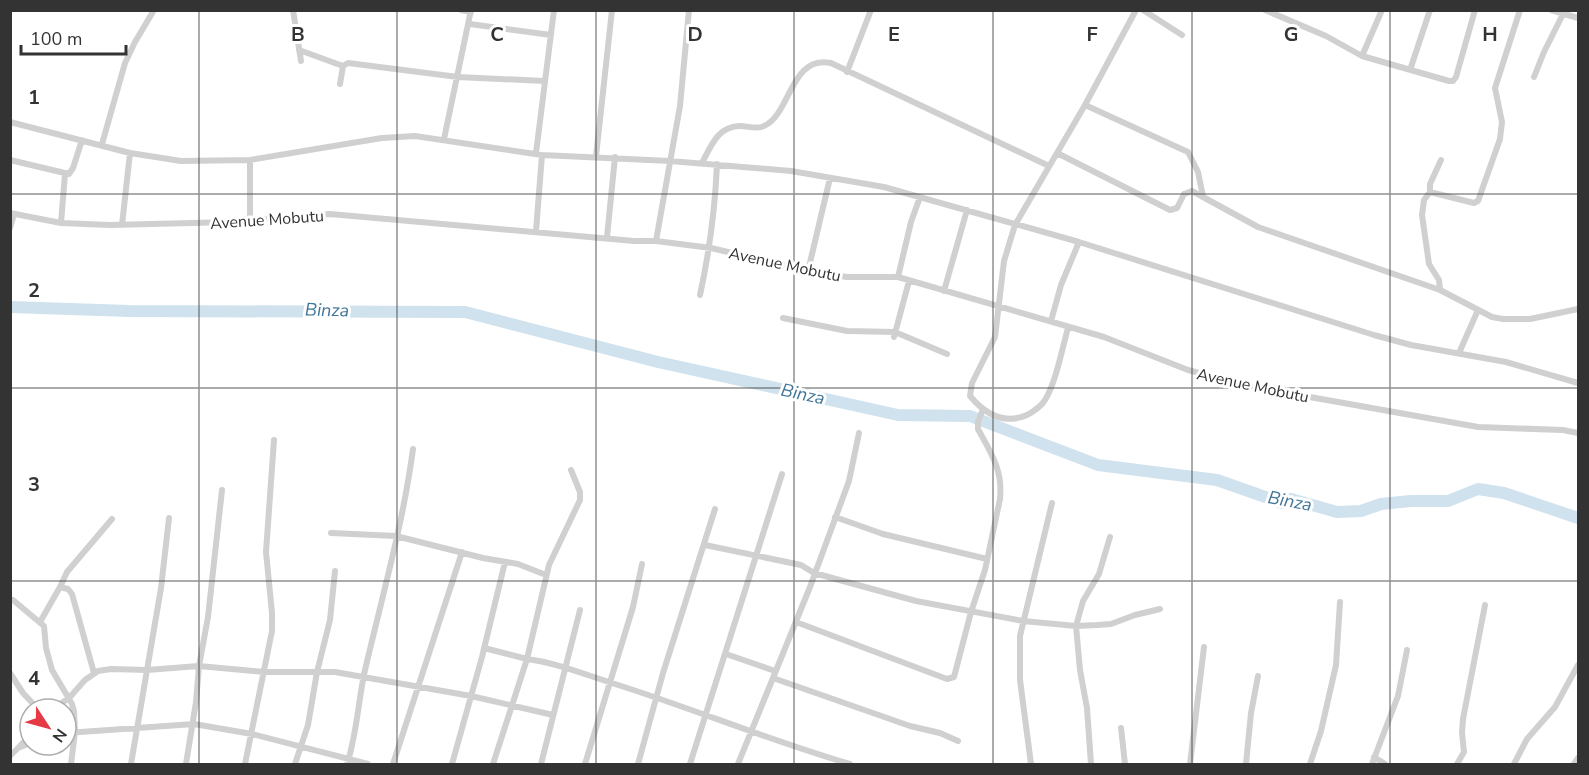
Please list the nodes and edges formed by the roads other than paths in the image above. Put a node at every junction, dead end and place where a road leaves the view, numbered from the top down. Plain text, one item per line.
1 (154, 10) edge
2 (293, 10) edge
3 (461, 10) edge
4 (554, 10) edge
5 (612, 10) edge
6 (689, 10) edge
7 (871, 10) edge
8 (1136, 10) edge
9 (1143, 10) edge
10 (1265, 10) edge
11 (1382, 10) edge
12 (1430, 10) edge
13 (1475, 10) edge
14 (1520, 10) edge
15 (1551, 10) edge
16 (471, 11) edge
17 (1563, 14) junction
18 (1578, 18) edge
19 (470, 24) junction
20 (1182, 34) dead end
21 (551, 35) junction
22 (299, 50) junction
23 (1362, 56) junction
24 (301, 62) dead end
25 (343, 66) junction
26 (1410, 70) junction
27 (848, 72) junction
28 (458, 76) junction
29 (1534, 77) dead end
30 (545, 81) junction
31 (340, 84) dead end
32 (1085, 105) junction
33 (10, 122) edge
34 (444, 139) junction
35 (82, 140) junction
36 (102, 144) junction
37 (130, 153) junction
38 (1057, 153) junction
39 (539, 154) junction
40 (596, 156) junction
41 (615, 157) junction
42 (10, 160) edge
43 (250, 160) junction
44 (1441, 160) dead end
45 (670, 161) junction
46 (702, 163) junction
47 (717, 164) junction
48 (1049, 166) junction
49 (65, 174) junction
50 (830, 177) junction
51 (1430, 192) junction
52 (1203, 196) junction
53 (920, 197) junction
54 (967, 210) junction
55 (12, 213) edge
56 (250, 220) junction
57 (61, 223) junction
58 (122, 225) junction
59 (1015, 225) junction
60 (10, 228) edge
61 (536, 231) junction
62 (607, 237) junction
63 (656, 241) junction
64 (1079, 242) junction
65 (711, 248) junction
66 (808, 271) junction
67 (898, 277) junction
68 (909, 281) junction
69 (1440, 290) junction
70 (944, 291) junction
71 (700, 295) dead end
72 (999, 307) junction
73 (1578, 309) edge
74 (1478, 310) junction
75 (783, 318) dead end
76 (1051, 321) junction
77 (1068, 328) junction
78 (894, 334) junction
79 (1459, 353) junction
80 (947, 354) dead end
81 (1578, 384) edge
82 (982, 411) junction
83 (859, 433) dead end
84 (1578, 433) edge
85 (274, 440) dead end
86 (413, 449) dead end
87 (571, 470) dead end
88 (782, 474) dead end
89 (222, 490) dead end
90 (1052, 503) dead end
91 (715, 509) dead end
92 (835, 517) junction
93 (169, 518) dead end
94 (112, 519) dead end
95 (331, 533) dead end
96 (396, 536) junction
97 (1110, 537) dead end
98 (705, 545) junction
99 (462, 552) junction
100 (755, 557) junction
101 (987, 559) junction
102 (505, 562) junction
103 (642, 564) dead end
104 (335, 571) dead end
105 (814, 573) junction
106 (546, 576) junction
107 (60, 587) junction
108 (13, 600) dead end
109 (1340, 602) dead end
110 (1485, 605) dead end
111 (1160, 609) dead end
112 (580, 610) dead end
113 (971, 612) junction
114 (1023, 621) junction
115 (40, 622) junction
116 (796, 622) junction
117 (1076, 626) junction
118 (1204, 647) dead end
119 (484, 648) junction
120 (1407, 650) dead end
121 (726, 654) junction
122 (527, 659) junction
123 (1578, 665) edge
124 (199, 666) junction
125 (565, 668) junction
126 (147, 670) junction
127 (264, 672) junction
128 (317, 672) junction
129 (10, 673) edge
130 (94, 673) junction
131 (774, 674) junction
132 (1258, 676) dead end
133 (363, 677) junction
134 (609, 683) junction
135 (418, 687) junction
136 (471, 696) junction
137 (27, 697) edge
138 (68, 697) edge
139 (70, 697) edge
140 (656, 697) junction
141 (511, 705) junction
142 (553, 715) junction
143 (706, 715) junction
144 (194, 724) junction
145 (136, 728) junction
146 (1121, 728) dead end
147 (78, 732) edge
148 (750, 732) junction
149 (252, 734) junction
150 (958, 741) dead end
151 (300, 746) junction
152 (18, 748) edge
153 (10, 756) edge
154 (1578, 758) edge
155 (1373, 761) edge
156 (347, 762) edge
157 (541, 764) edge
158 (131, 765) edge
159 (186, 765) edge
160 (245, 765) edge
161 (295, 765) edge
162 (368, 765) edge
163 (393, 765) edge
164 (452, 765) edge
165 (493, 765) edge
166 (585, 765) edge
167 (638, 765) edge
168 (690, 765) edge
169 (738, 765) edge
170 (850, 765) edge
171 (1031, 765) edge
172 (1091, 765) edge
173 (1125, 765) edge
174 (1190, 765) edge
175 (1246, 765) edge
176 (1310, 765) edge
177 (1385, 765) edge
178 (1456, 765) edge
179 (1514, 765) edge
180 (1574, 765) edge

1 - 36 street
2 - 22 street
3 - 16 street
4 - 21 street
5 - 40 street
6 - 45 street
7 - 27 street
8 - 32 street
9 - 20 street
10 - 23 street
11 - 23 street
12 - 26 street
13 - 26 street
14 - 51 street
15 - 17 street
16 - 19 street
17 - 18 street
17 - 29 street
19 - 21 street
19 - 28 street
21 - 30 street
22 - 24 street
22 - 25 street
23 - 26 street
25 - 28 street
25 - 31 street
27 - 46 street
27 - 48 street
28 - 30 street
28 - 34 street
30 - 39 street
32 - 38 street
32 - 52 street
33 - 35 street
34 - 39 street
34 - 43 street
35 - 36 street
35 - 49 street
36 - 37 street
37 - 43 street
37 - 58 street
38 - 48 street
38 - 52 street
39 - 40 street
39 - 61 street
40 - 41 street
41 - 45 street
41 - 62 street
42 - 49 street
43 - 56 street
44 - 51 street
45 - 46 street
45 - 63 street
46 - 47 street
47 - 50 street
47 - 65 street
48 - 59 street
49 - 57 street
50 - 53 street
50 - 66 street
51 - 69 street
52 - 69 street
53 - 54 street
53 - 67 street
54 - 59 street
54 - 70 street
55 - 57 street, Avenue Mobutu
55 - 60 street
56 - 58 street, Avenue Mobutu
56 - 61 street, Avenue Mobutu
57 - 58 street, Avenue Mobutu
59 - 64 street
59 - 72 street
61 - 62 street, Avenue Mobutu
62 - 63 street, Avenue Mobutu
63 - 65 street, Avenue Mobutu
64 - 76 street
64 - 79 street
65 - 66 street, Avenue Mobutu
65 - 71 street
66 - 67 street, Avenue Mobutu
67 - 68 street, Avenue Mobutu
68 - 70 street, Avenue Mobutu
68 - 78 street
69 - 74 street
70 - 72 street, Avenue Mobutu
72 - 76 street, Avenue Mobutu
72 - 82 street
73 - 74 street
74 - 79 street
75 - 78 street
76 - 77 street, Avenue Mobutu
77 - 82 street
77 - 84 street, Avenue Mobutu
78 - 80 street
79 - 81 street
82 - 101 street
83 - 92 street
85 - 127 street
86 - 96 street
87 - 106 street
88 - 100 street
89 - 124 street
90 - 114 street
91 - 98 street
92 - 101 street
92 - 105 street
93 - 126 street
94 - 107 street
95 - 96 street
96 - 99 street
96 - 133 street
97 - 117 street
98 - 100 street
98 - 140 street
99 - 102 street
99 - 135 street
100 - 105 street
100 - 121 street
101 - 113 street
102 - 106 street
102 - 119 street
103 - 134 street
104 - 128 street
105 - 113 street
105 - 116 street
106 - 122 street
107 - 115 street
107 - 130 street
108 - 115 street
109 - 176 street
110 - 178 street
111 - 117 street
112 - 125 street
113 - 114 street
113 - 116 street
114 - 117 street
114 - 171 street
115 - 138 street
116 - 131 street
117 - 172 street
118 - 174 street
119 - 122 street
119 - 136 street
120 - 155 street
121 - 131 street
121 - 143 street
122 - 125 street
122 - 141 street
123 - 179 street
124 - 126 street
124 - 127 street
124 - 144 street
125 - 134 street
125 - 142 street
126 - 130 street
126 - 145 street
127 - 128 street
127 - 149 street
128 - 133 street
128 - 151 street
129 - 137 street
130 - 139 street
131 - 148 street
131 - 150 street
132 - 175 street
133 - 135 street
133 - 156 street
134 - 140 street
134 - 166 street
135 - 136 street
135 - 163 street
136 - 141 street
136 - 164 street
140 - 143 street
140 - 167 street
141 - 142 street
141 - 165 street
142 - 157 street
143 - 148 street
143 - 168 street
144 - 145 street
144 - 149 street
144 - 159 street
145 - 147 street
145 - 158 street
146 - 173 street
148 - 169 street
148 - 170 street
149 - 151 street
149 - 160 street
151 - 156 street
151 - 161 street
152 - 153 street
154 - 180 street
155 - 177 street
156 - 162 street

